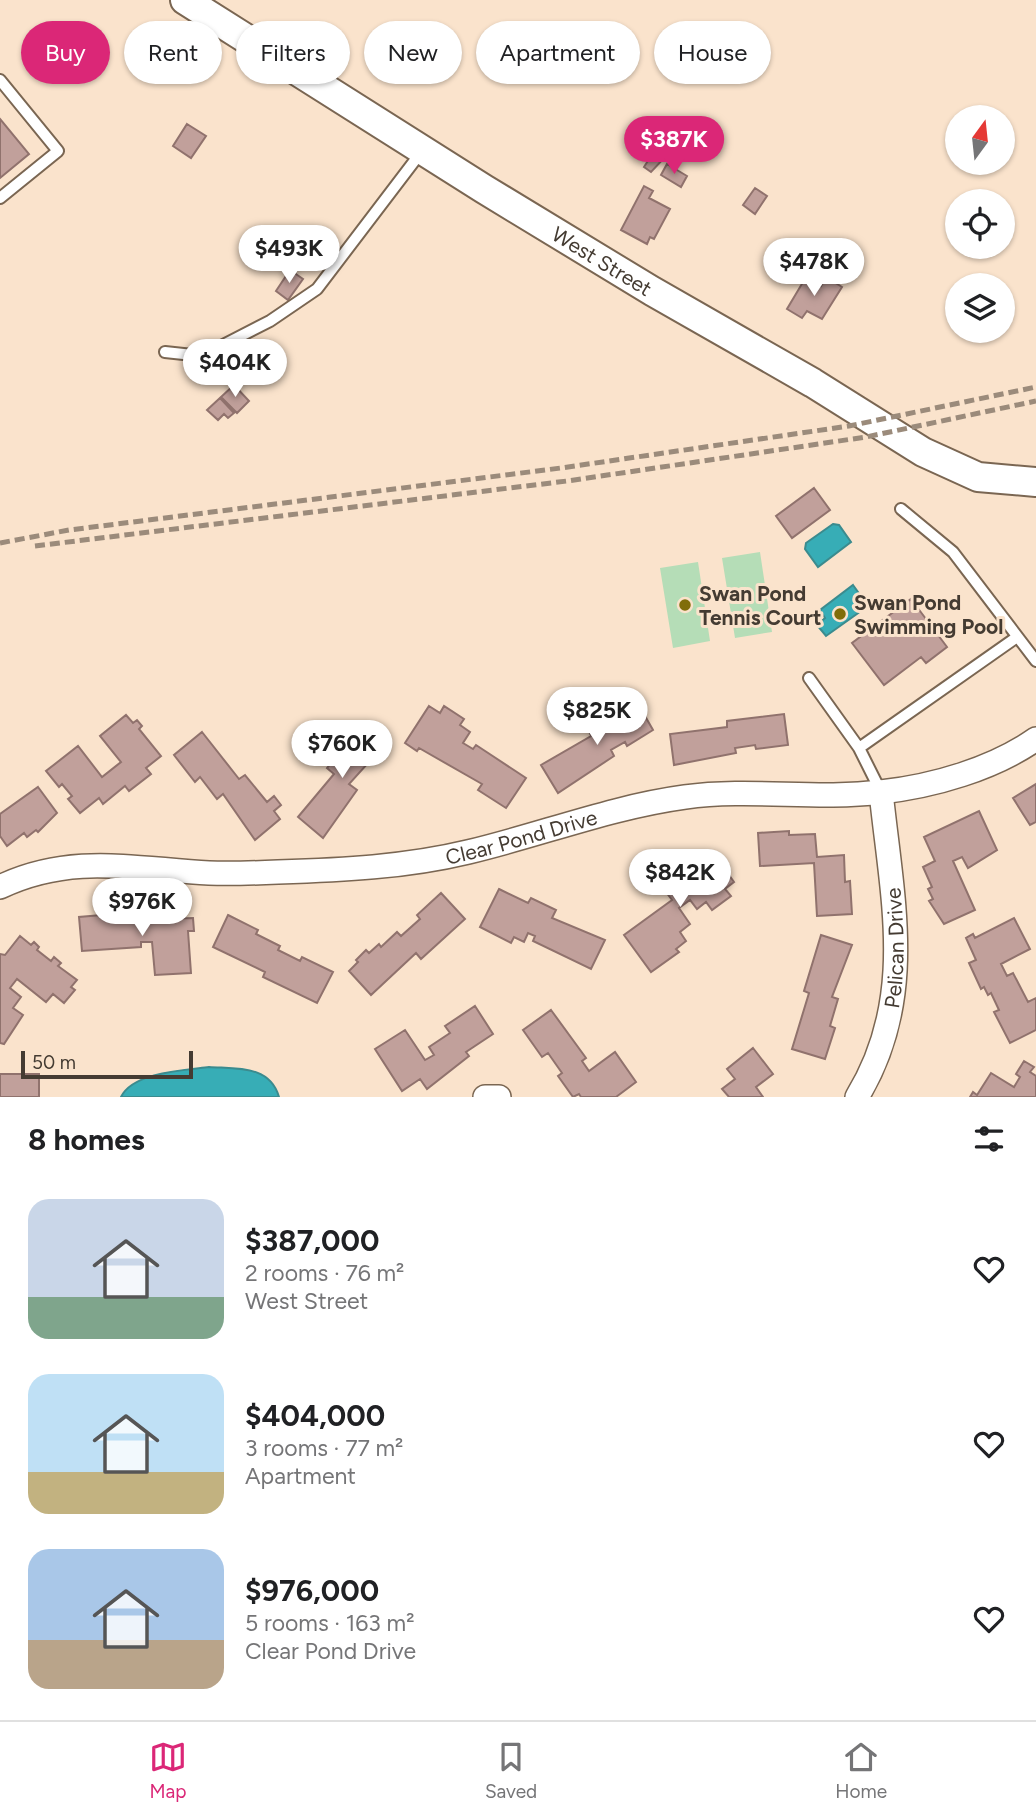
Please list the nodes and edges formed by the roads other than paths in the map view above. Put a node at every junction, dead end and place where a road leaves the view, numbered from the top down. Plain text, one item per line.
1 (186, 0) edge
2 (0, 80) edge
3 (424, 149) junction
4 (0, 198) edge
5 (165, 352) dead end
6 (1036, 482) edge
7 (901, 509) dead end
8 (1017, 637) junction
9 (1036, 661) edge
10 (810, 678) dead end
11 (1036, 739) edge
12 (859, 748) junction
13 (881, 792) junction
14 (0, 887) edge
15 (485, 1097) edge
16 (499, 1097) edge
17 (857, 1097) edge

1 - 3 street, West Street
2 - 4 lane
3 - 5 lane
3 - 6 street, West Street
7 - 8 lane
8 - 9 lane
8 - 12 lane
10 - 12 lane
11 - 13 street, Clear Pond Drive
12 - 13 lane
13 - 14 street, Clear Pond Drive
13 - 17 street, Pelican Drive
15 - 16 street

